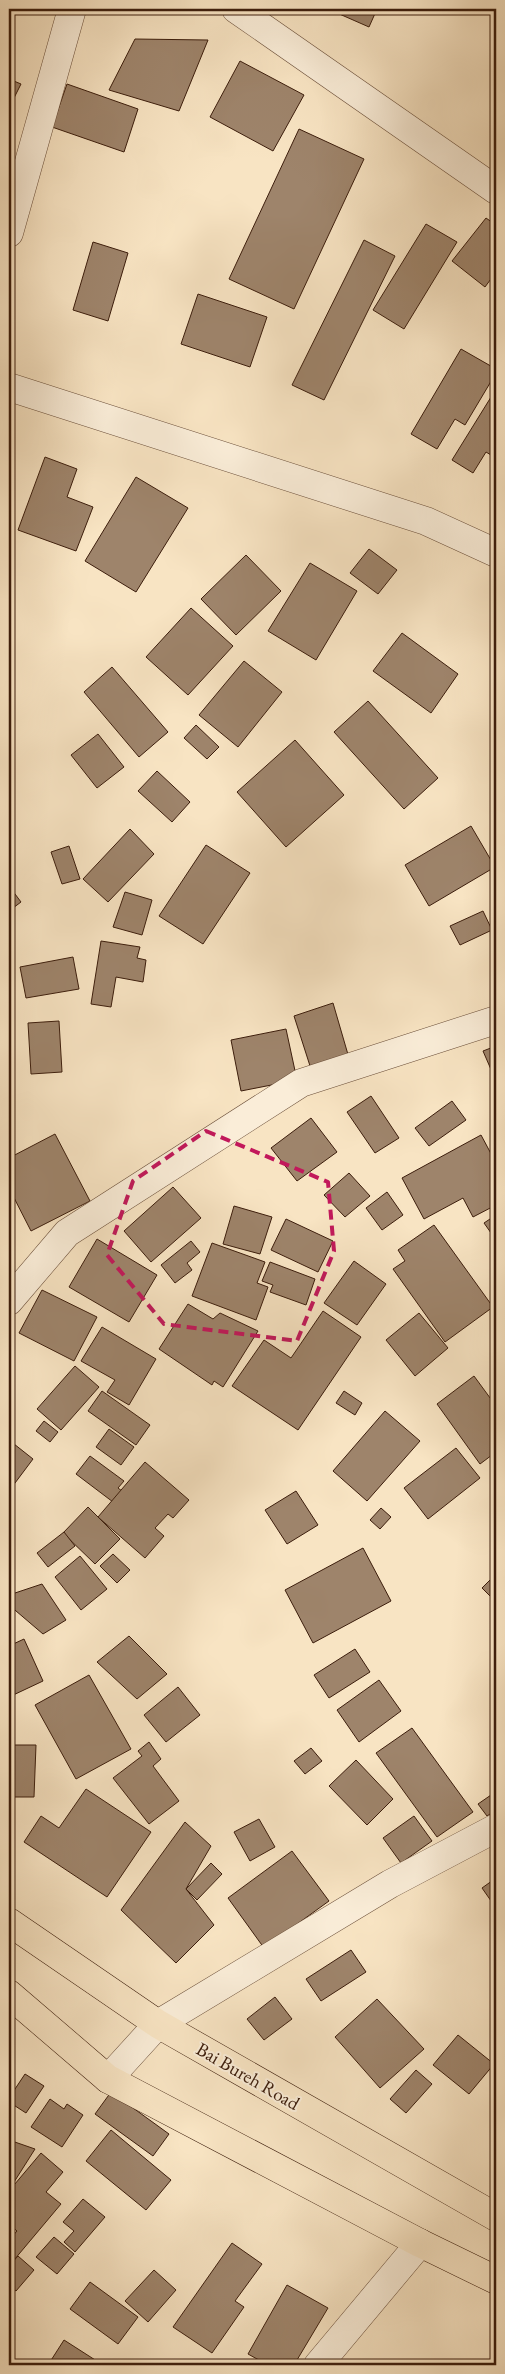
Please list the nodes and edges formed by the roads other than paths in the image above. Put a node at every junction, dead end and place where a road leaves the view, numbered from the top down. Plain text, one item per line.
1 (72, 9) edge
2 (236, 9) edge
3 (496, 190) edge
4 (9, 233) edge
5 (9, 387) edge
6 (496, 553) edge
7 (496, 1020) edge
8 (9, 1301) edge
9 (496, 1828) edge
10 (9, 1922) edge
11 (9, 1994) edge
12 (158, 2024) junction
13 (108, 2079) junction
14 (496, 2217) edge
15 (420, 2243) junction
16 (496, 2280) edge
17 (318, 2365) edge

1 - 4 street
2 - 3 street
5 - 6 street
7 - 8 street
9 - 12 street
10 - 12 highway, Bai Bureh Road
11 - 13 highway
12 - 13 street
12 - 14 highway, Bai Bureh Road
13 - 15 highway
15 - 16 highway
15 - 17 street

